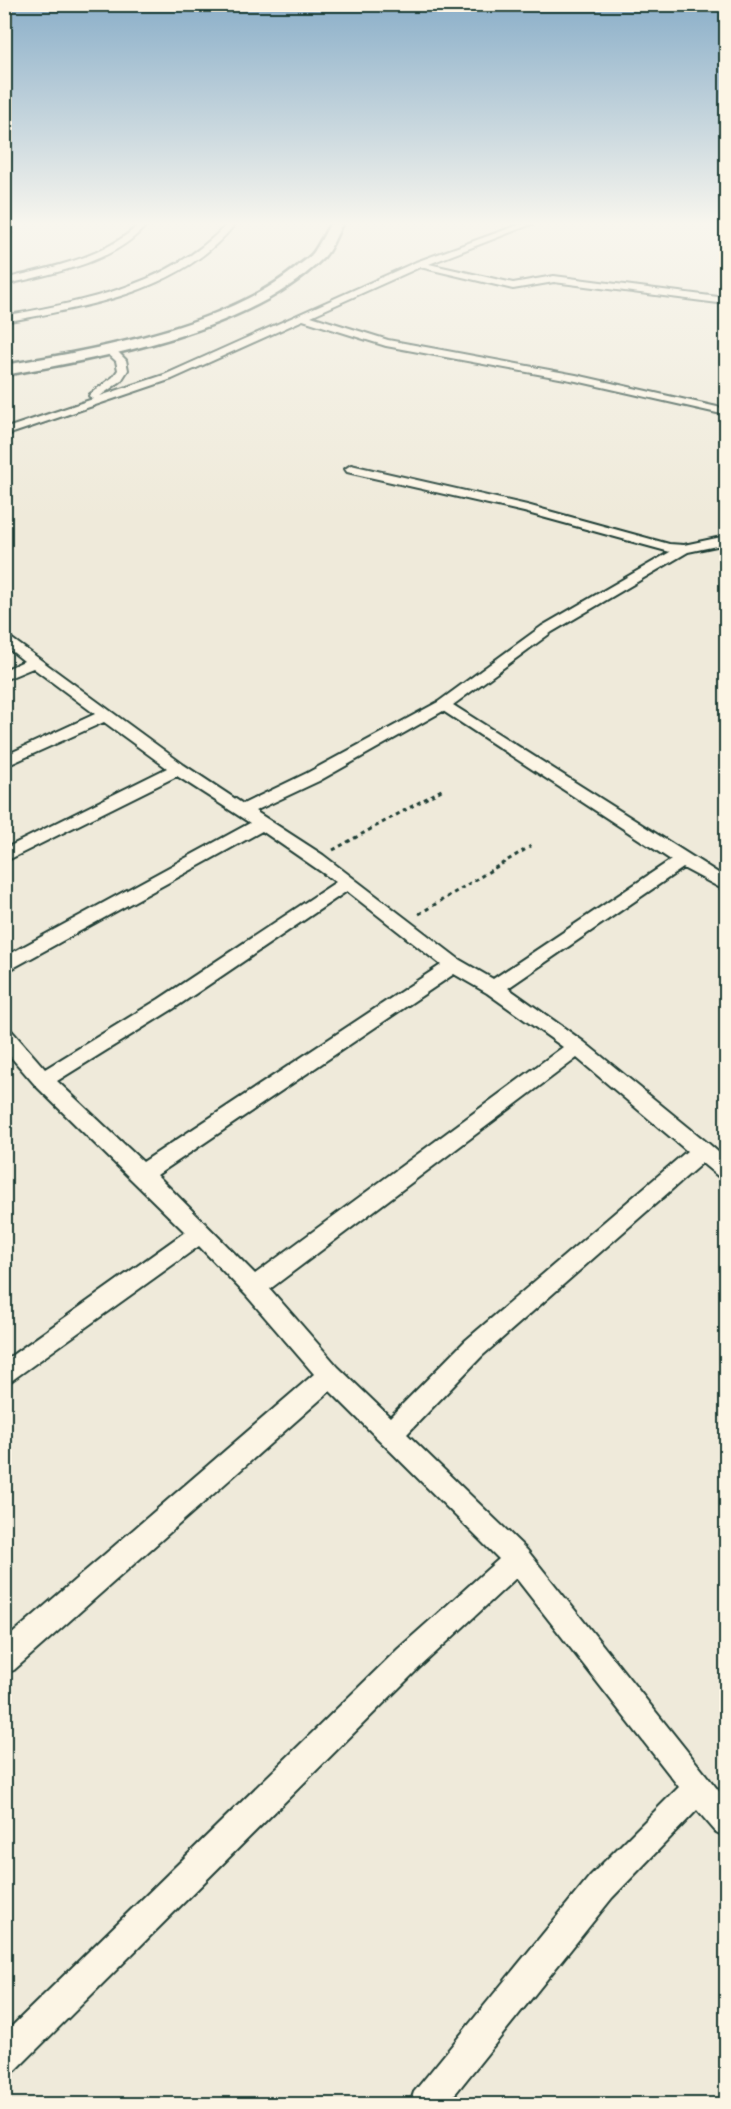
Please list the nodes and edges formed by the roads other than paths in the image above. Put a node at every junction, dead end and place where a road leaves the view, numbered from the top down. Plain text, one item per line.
1 (200, 322) edge
2 (291, 322) edge
3 (320, 322) edge
4 (110, 350) junction
5 (4, 370) edge
6 (71, 409) junction
7 (726, 412) edge
8 (4, 433) edge
9 (351, 469) dead end
10 (726, 540) edge
11 (684, 549) junction
12 (4, 637) edge
13 (34, 662) junction
14 (4, 676) edge
15 (443, 705) junction
16 (104, 716) junction
17 (4, 762) edge
18 (178, 769) junction
19 (241, 811) junction
20 (261, 824) junction
21 (4, 856) edge
22 (683, 860) junction
23 (347, 883) junction
24 (726, 885) edge
25 (454, 965) junction
26 (4, 966) edge
27 (494, 988) junction
28 (4, 1035) edge
29 (577, 1047) junction
30 (44, 1080) junction
31 (702, 1150) junction
32 (726, 1171) edge
33 (142, 1173) junction
34 (200, 1233) junction
35 (254, 1288) junction
36 (4, 1375) edge
37 (330, 1375) junction
38 (391, 1433) junction
39 (518, 1559) junction
40 (4, 1660) edge
41 (698, 1788) junction
42 (726, 1822) edge
43 (4, 2058) edge
44 (426, 2104) edge

1 - 4 street
2 - 6 street
3 - 7 street
4 - 5 street
4 - 6 street
6 - 8 street
9 - 11 street
10 - 11 street
11 - 15 street
12 - 13 street
13 - 14 street
13 - 16 street
15 - 19 street
15 - 22 street
16 - 17 street
16 - 18 street
18 - 19 street
18 - 21 street
19 - 20 street
20 - 23 street
20 - 26 street
22 - 24 street
22 - 27 street
23 - 25 street
23 - 30 street
25 - 27 street
25 - 33 street
27 - 29 street
28 - 30 street
29 - 31 street
29 - 35 street
30 - 33 street
31 - 32 street
31 - 38 street
33 - 34 street
34 - 35 street
34 - 36 street
35 - 37 street
37 - 38 street
37 - 40 street
38 - 39 street
39 - 41 street
39 - 43 street
41 - 42 street
41 - 44 street

